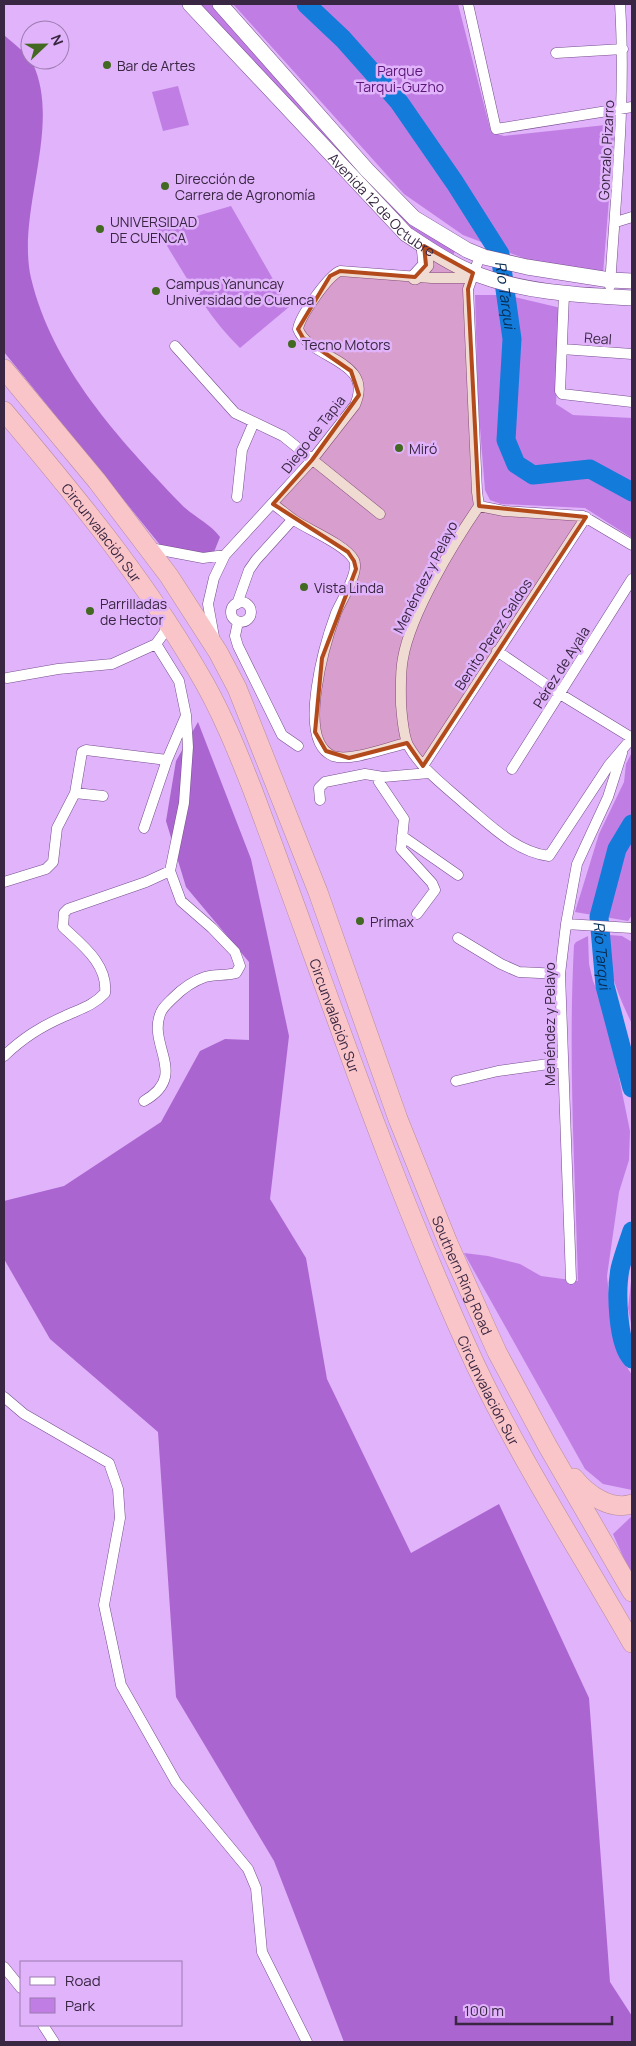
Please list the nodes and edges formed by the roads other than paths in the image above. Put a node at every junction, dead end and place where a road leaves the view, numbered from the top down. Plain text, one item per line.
1 (190, 4) edge
2 (220, 4) edge
3 (468, 4) edge
4 (620, 4) edge
5 (623, 49) junction
6 (556, 53) dead end
7 (628, 108) edge
8 (632, 217) edge
9 (616, 222) junction
10 (424, 246) junction
11 (482, 257) junction
12 (474, 275) junction
13 (415, 277) junction
14 (610, 280) junction
15 (632, 281) edge
16 (564, 294) junction
17 (609, 297) junction
18 (632, 298) edge
19 (175, 346) dead end
20 (562, 349) junction
21 (632, 354) edge
22 (4, 369) edge
23 (632, 402) edge
24 (4, 411) edge
25 (254, 422) junction
26 (312, 460) junction
27 (237, 497) dead end
28 (274, 504) junction
29 (479, 506) junction
30 (380, 514) dead end
31 (586, 517) junction
32 (293, 519) junction
33 (632, 545) edge
34 (147, 547) junction
35 (225, 555) junction
36 (632, 579) edge
37 (237, 604) junction
38 (238, 622) junction
39 (169, 626) junction
40 (156, 644) junction
41 (497, 650) junction
42 (218, 652) junction
43 (7, 678) dead end
44 (560, 694) junction
45 (186, 715) junction
46 (632, 738) edge
47 (407, 743) junction
48 (298, 746) dead end
49 (624, 748) junction
50 (167, 760) junction
51 (512, 769) dead end
52 (426, 770) junction
53 (383, 777) junction
54 (75, 793) junction
55 (103, 796) dead end
56 (320, 800) dead end
57 (144, 828) dead end
58 (402, 836) junction
59 (170, 872) junction
60 (458, 875) dead end
61 (4, 882) edge
62 (417, 914) dead end
63 (570, 925) junction
64 (632, 928) edge
65 (458, 938) dead end
66 (560, 974) junction
67 (4, 1056) edge
68 (562, 1062) junction
69 (456, 1081) dead end
70 (144, 1101) dead end
71 (571, 1279) dead end
72 (4, 1397) edge
73 (547, 1445) junction
74 (632, 1504) edge
75 (632, 1592) edge
76 (632, 1642) edge
77 (4, 1966) edge
78 (20, 1987) edge
79 (44, 2026) edge
80 (54, 2042) edge
81 (308, 2042) edge

1 - 10 main road, Avenida 12 de Octubre
2 - 11 main road, Avenida 12 de Octubre
3 - 7 street
4 - 5 street, Gonzalo Pizarro
5 - 6 street
5 - 7 street, Gonzalo Pizarro
7 - 9 street, Gonzalo Pizarro
8 - 9 street
9 - 14 street, Gonzalo Pizarro
10 - 12 main road, Avenida 12 de Octubre
10 - 13 main road
11 - 12 street
11 - 14 main road, Avenida 12 de Octubre
12 - 13 street, Diego de Tapia
12 - 16 main road, Avenida 12 de Octubre
12 - 29 street
13 - 26 street, Diego de Tapia
14 - 15 main road, Avenida 12 de Octubre
14 - 17 street, Gonzalo Pizarro
16 - 17 main road, Avenida 12 de Octubre
16 - 20 street
17 - 18 main road, Avenida 12 de Octubre
19 - 25 street
20 - 21 street, Real
20 - 23 street
22 - 34 highway, Circunvalación Sur
24 - 39 highway, Circunvalación Sur
25 - 26 street
25 - 27 street
26 - 28 street, Diego de Tapia
26 - 30 street
28 - 32 street
28 - 35 street, Diego de Tapia
29 - 31 street
29 - 47 street, Menéndez y Pelayo
31 - 33 street
31 - 41 street, Benito Perez Galdos
32 - 37 street
32 - 47 street
34 - 35 street
34 - 42 highway, Circunvalación Sur
35 - 42 street, Diego de Tapia
36 - 44 street, Pérez de Ayala
37 - 38 street
37 - 38 street
38 - 48 street
39 - 40 street
39 - 76 highway, Circunvalación Sur
40 - 43 street
40 - 45 street
41 - 44 street
41 - 52 street, Benito Perez Galdos
42 - 73 highway, Southern Ring Road
44 - 46 street
44 - 51 street, Pérez de Ayala
45 - 50 street
45 - 59 street
46 - 49 street
47 - 52 street, Menéndez y Pelayo
49 - 52 street, Menéndez y Pelayo
49 - 63 street, Menéndez y Pelayo
50 - 54 street
50 - 57 street
52 - 53 street
53 - 56 street
53 - 58 street
54 - 55 street
54 - 61 street
58 - 60 street
58 - 62 street
59 - 67 street
59 - 70 street
63 - 64 street
63 - 66 street, Menéndez y Pelayo
65 - 66 street
66 - 68 street, Menéndez y Pelayo
68 - 69 street
68 - 71 street, Menéndez y Pelayo
72 - 81 street
73 - 74 highway
73 - 75 highway, Southern Ring Road
77 - 78 street
79 - 80 street

